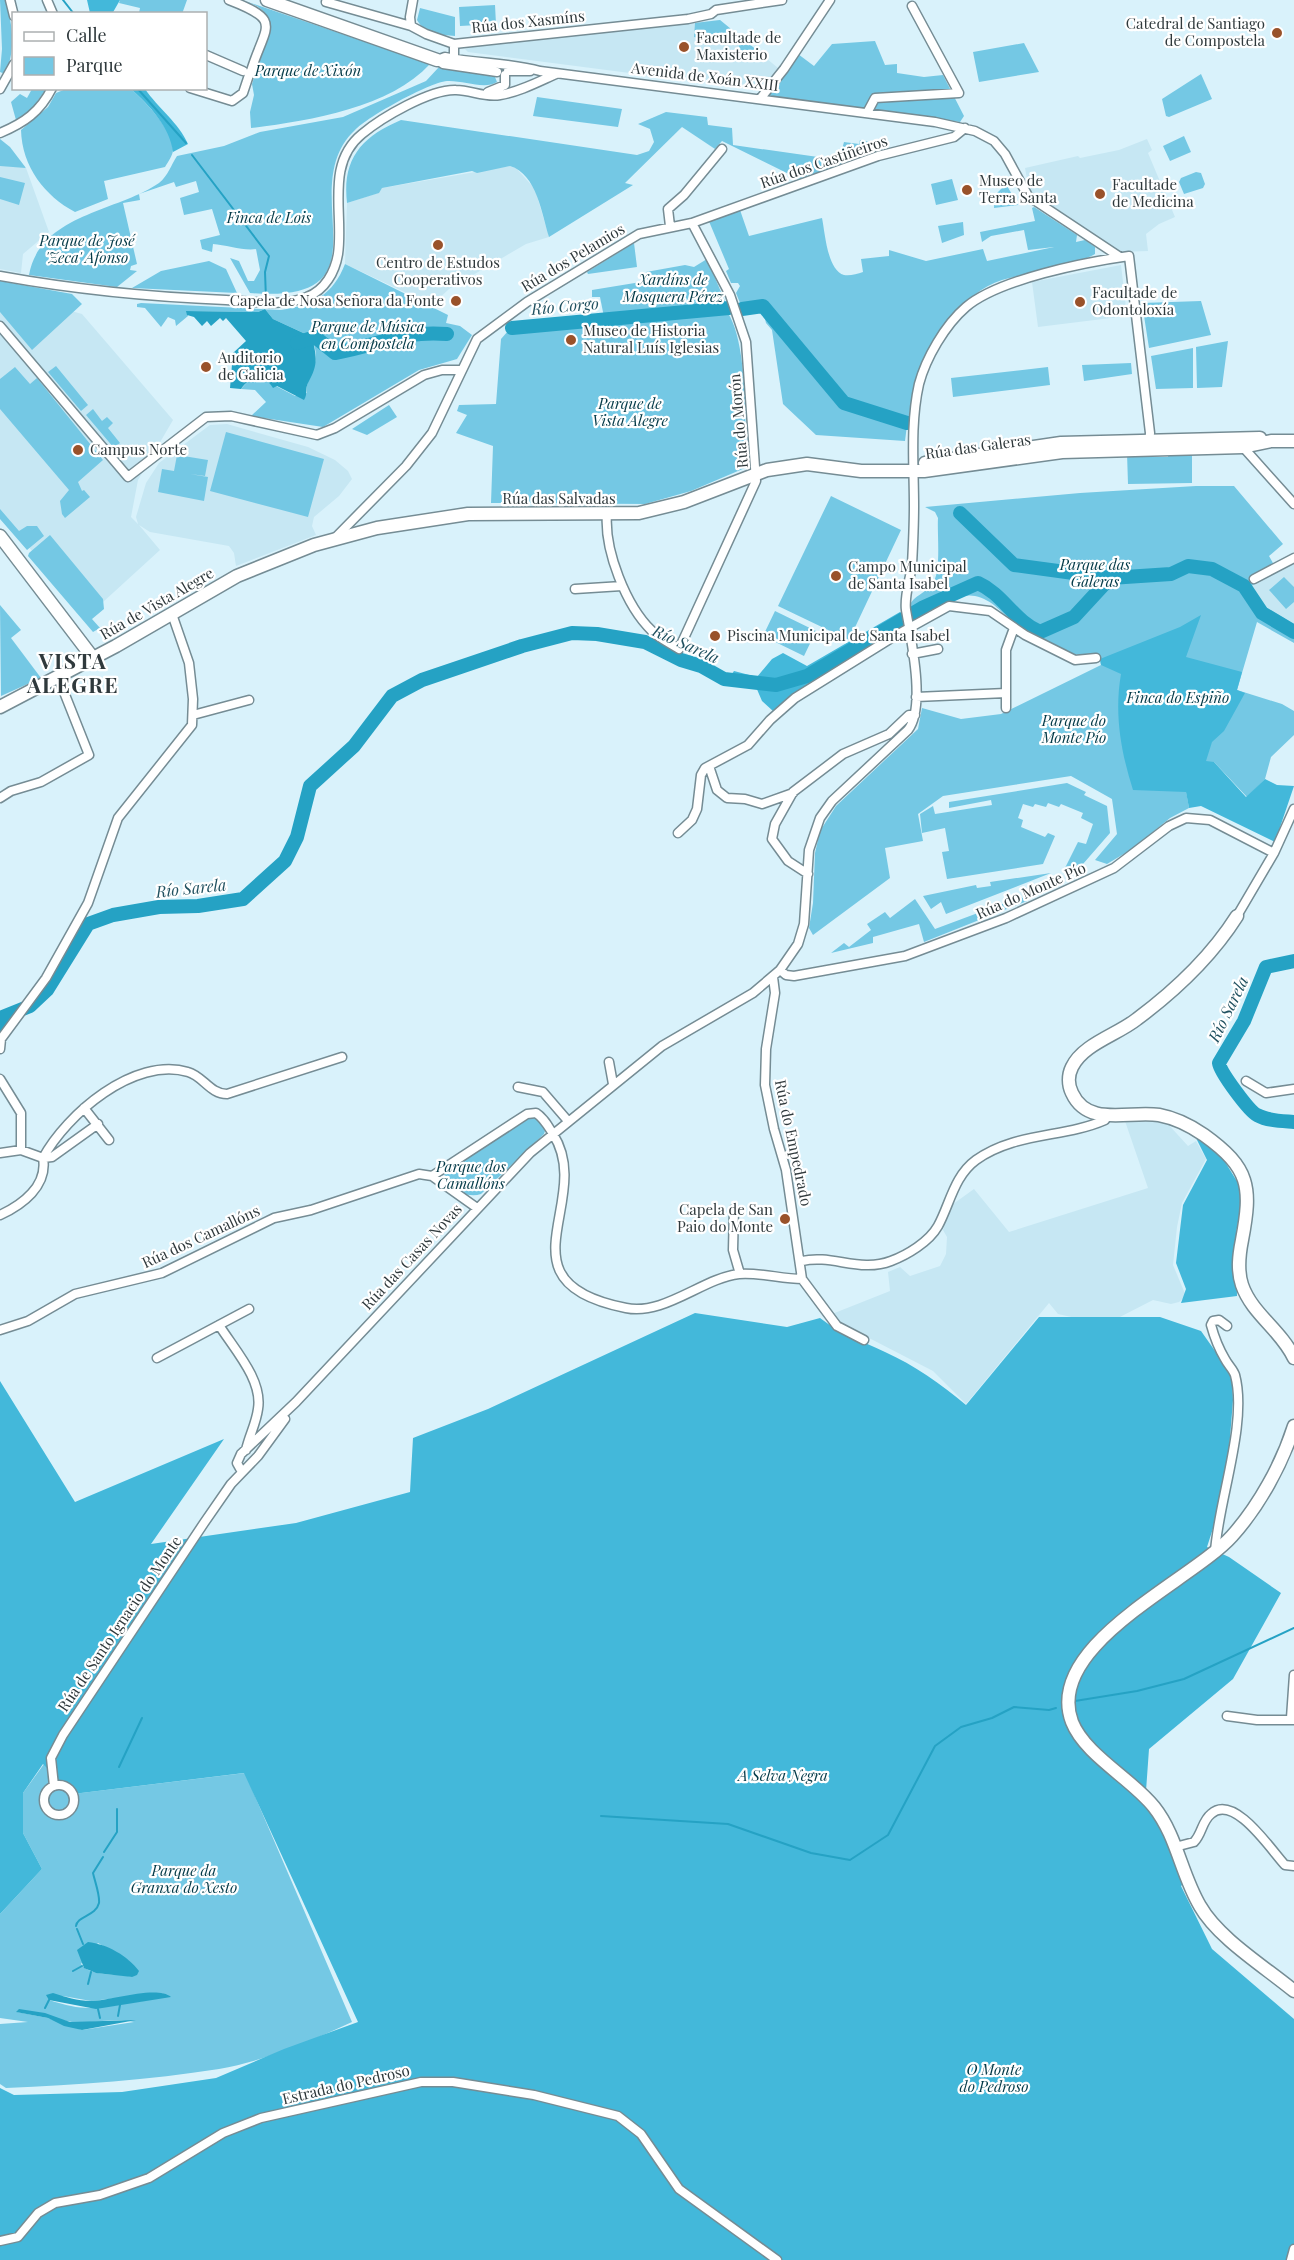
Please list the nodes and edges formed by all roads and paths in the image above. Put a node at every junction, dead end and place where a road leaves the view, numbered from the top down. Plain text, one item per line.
1 (229, 0) edge
2 (267, 0) edge
3 (413, 0) edge
4 (782, 0) edge
5 (830, 0) edge
6 (326, 2) dead end
7 (344, 3) edge
8 (912, 6) dead end
9 (411, 26) junction
10 (454, 44) junction
11 (207, 55) edge
12 (454, 59) junction
13 (437, 60) junction
14 (12, 68) edge
15 (248, 70) junction
16 (504, 70) junction
17 (486, 71) junction
18 (558, 73) junction
19 (0, 89) edge
20 (51, 90) edge
21 (196, 90) edge
22 (474, 93) junction
23 (510, 93) junction
24 (760, 99) junction
25 (867, 113) junction
26 (966, 128) junction
27 (0, 133) edge
28 (722, 149) dead end
29 (692, 223) junction
30 (670, 226) junction
31 (1099, 247) junction
32 (1107, 259) junction
33 (0, 276) edge
34 (0, 326) edge
35 (460, 374) junction
36 (1151, 439) junction
37 (1268, 440) junction
38 (1294, 441) edge
39 (1246, 448) junction
40 (1141, 449) junction
41 (914, 470) junction
42 (751, 476) junction
43 (1294, 504) edge
44 (607, 514) junction
45 (367, 530) joint
46 (0, 537) edge
47 (333, 539) junction
48 (1294, 558) edge
49 (1254, 579) dead end
50 (622, 586) junction
51 (575, 589) dead end
52 (172, 614) junction
53 (909, 626) junction
54 (1014, 628) junction
55 (938, 649) dead end
56 (912, 654) junction
57 (93, 658) junction
58 (1096, 658) dead end
59 (58, 676) junction
60 (1005, 693) junction
61 (916, 698) junction
62 (249, 700) dead end
63 (0, 707) edge
64 (1006, 708) dead end
65 (193, 715) junction
66 (915, 715) junction
67 (709, 766) junction
68 (793, 793) junction
69 (0, 798) edge
70 (1294, 809) edge
71 (678, 833) dead end
72 (1275, 853) junction
73 (808, 874) junction
74 (1237, 916) joint
75 (776, 974) junction
76 (0, 1048) edge
77 (342, 1057) dead end
78 (609, 1062) dead end
79 (0, 1079) edge
80 (1246, 1081) dead end
81 (613, 1084) junction
82 (518, 1087) dead end
83 (1294, 1089) edge
84 (84, 1108) junction
85 (1107, 1116) junction
86 (568, 1121) junction
87 (98, 1124) junction
88 (553, 1133) junction
89 (110, 1140) dead end
90 (21, 1150) junction
91 (0, 1153) edge
92 (43, 1158) junction
93 (432, 1176) junction
94 (477, 1208) junction
95 (734, 1209) dead end
96 (0, 1215) edge
97 (802, 1261) junction
98 (740, 1274) junction
99 (802, 1279) junction
100 (249, 1309) dead end
101 (219, 1325) junction
102 (1227, 1326) dead end
103 (0, 1330) edge
104 (864, 1340) dead end
105 (157, 1358) dead end
106 (1294, 1358) edge
107 (296, 1402) junction
108 (1294, 1426) edge
109 (246, 1450) junction
110 (237, 1463) junction
111 (242, 1472) junction
112 (231, 1484) junction
113 (1215, 1552) junction
114 (1294, 1675) edge
115 (1227, 1716) dead end
116 (1292, 1719) edge
117 (54, 1786) dead end
118 (1175, 1847) junction
119 (1294, 1866) edge
120 (1294, 1991) edge
121 (0, 2241) edge
122 (1294, 2249) edge
123 (777, 2260) edge
124 (1291, 2260) edge

1 - 15 street
2 - 13 street, Avenida de Xoán XXIII
3 - 9 street
4 - 10 street, Rúa dos Xasmíns
5 - 24 street
6 - 7 street
7 - 9 street
8 - 25 street
9 - 10 street
10 - 12 street
11 - 15 street
12 - 13 street, Avenida de Xoán XXIII
12 - 16 street, Avenida de Xoán XXIII
12 - 17 street, Avenida de Xoán XXIII
13 - 17 street, Avenida de Xoán XXIII
14 - 19 street
15 - 21 street
16 - 17 street, Avenida de Xoán XXIII
16 - 18 street, Avenida de Xoán XXIII
16 - 22 street
16 - 23 street
18 - 23 street
18 - 24 street, Avenida de Xoán XXIII
20 - 27 street
22 - 23 street
22 - 33 street
24 - 25 street, Avenida de Xoán XXIII
25 - 26 street, Avenida de Xoán XXIII
26 - 29 street, Rúa dos Castiñeiros
26 - 31 street, Avenida de Xoán XXIII
28 - 30 street
29 - 30 street, Rúa dos Pelamios
29 - 42 street, Rúa do Morón
30 - 35 street, Rúa dos Pelamios
31 - 32 street
31 - 32 street
32 - 36 street
32 - 41 street
34 - 35 street
35 - 47 street, Rúa de Vista Alegre
36 - 37 street, Rúa das Galeras
36 - 40 street
36 - 41 street, Rúa das Galeras
37 - 38 street, Rúa das Galeras
37 - 39 street, Rúa das Galeras
39 - 40 street, Rúa das Galeras
39 - 43 street
40 - 41 street, Rúa das Galeras
41 - 42 street, Rúa do Morón
41 - 53 street
42 - 44 street, Rúa das Salvadas
42 - 50 street
44 - 45 street, Rúa das Salvadas
44 - 50 street
45 - 47 street, Rúa de Vista Alegre
46 - 57 street
47 - 52 street, Rúa de Vista Alegre
48 - 49 street
50 - 51 street
52 - 57 street, Rúa de Vista Alegre
52 - 65 street
53 - 54 street
53 - 56 street
53 - 67 street
54 - 58 street
54 - 60 street
55 - 56 street
56 - 61 street
57 - 59 street, Rúa de Vista Alegre
59 - 63 street, Rúa de Vista Alegre
59 - 69 street
60 - 61 street
60 - 64 street
61 - 66 street
62 - 65 street
65 - 76 street
66 - 68 street
66 - 73 street, Rúa das Casas Novas
67 - 68 street
67 - 71 street
68 - 73 street
70 - 72 street
72 - 74 street
72 - 75 street, Rúa do Monte Pío
73 - 75 street, Rúa das Casas Novas
74 - 85 street
75 - 81 street, Rúa das Casas Novas
75 - 97 street, Rúa do Empedrado
77 - 84 street
78 - 81 street
79 - 90 street
80 - 83 street
81 - 86 street, Rúa das Casas Novas
82 - 86 street
84 - 87 street
84 - 92 street
85 - 97 street
85 - 106 street
86 - 88 street, Rúa das Casas Novas
87 - 89 street
87 - 92 street
88 - 93 street
88 - 94 street, Rúa das Casas Novas
88 - 98 street
90 - 91 street
90 - 92 street
92 - 96 street
93 - 94 street
93 - 103 street, Rúa dos Camallóns
94 - 107 street, Rúa das Casas Novas
95 - 98 street
97 - 99 street, Rúa do Empedrado
98 - 99 street
99 - 104 street
100 - 101 street
101 - 105 street
101 - 109 street
102 - 113 street
107 - 109 street, Rúa das Casas Novas
107 - 111 street, Rúa das Casas Novas
108 - 113 street
109 - 110 street, Rúa das Casas Novas
110 - 111 street
110 - 112 street, Rúa das Casas Novas
111 - 112 street, Rúa das Casas Novas
112 - 117 street, Rúa de Santo Ignacio do Monte
113 - 118 street
114 - 116 street
115 - 116 street
118 - 119 street
118 - 120 street
121 - 123 street, Estrada do Pedroso
122 - 124 street

